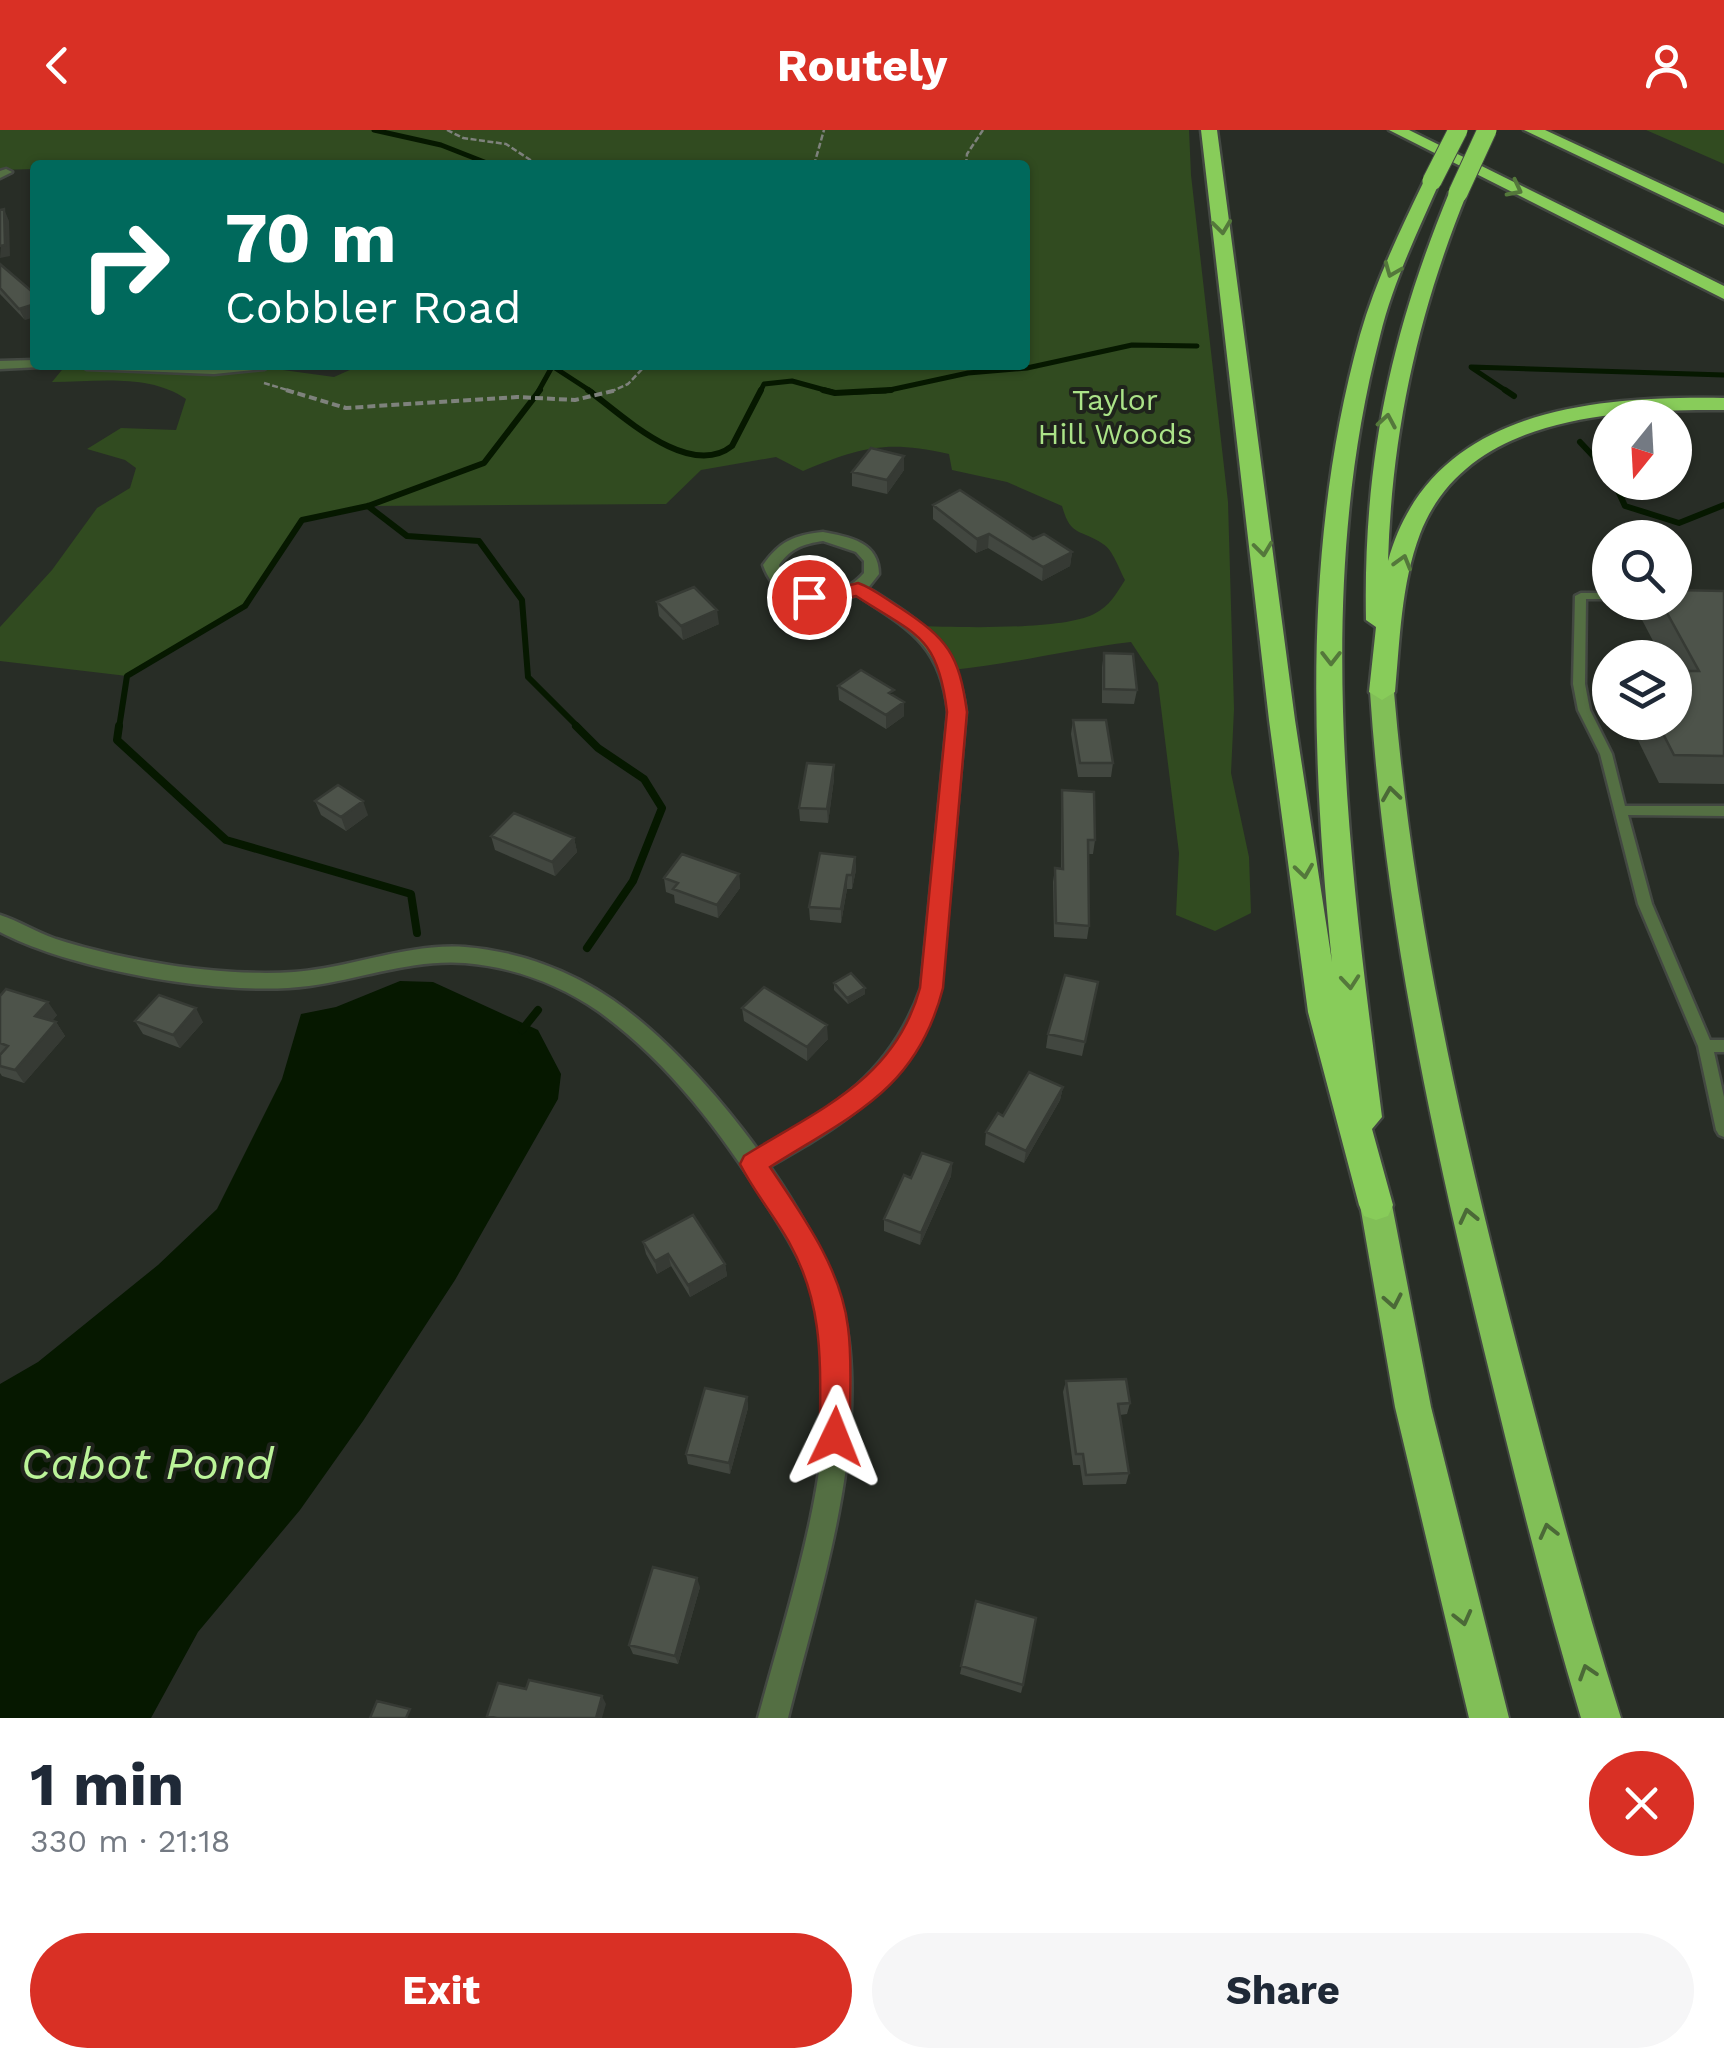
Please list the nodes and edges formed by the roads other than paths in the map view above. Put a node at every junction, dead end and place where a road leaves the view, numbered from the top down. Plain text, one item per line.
1 (1209, 130) edge
2 (1397, 130) edge
3 (1434, 130) edge
4 (1458, 130) edge
5 (1487, 130) edge
6 (1532, 130) edge
7 (1570, 130) edge
8 (1724, 205) edge
9 (1724, 220) edge
10 (1724, 273) edge
11 (1724, 293) edge
12 (30, 364) edge
13 (0, 365) edge
14 (1724, 404) edge
15 (858, 589) junction
16 (1592, 596) edge
17 (1382, 692) junction
18 (1620, 810) junction
19 (1724, 811) edge
20 (0, 923) edge
21 (1705, 1046) junction
22 (1724, 1046) edge
23 (1724, 1130) edge
24 (753, 1164) junction
25 (1376, 1205) junction
26 (773, 1718) edge
27 (1489, 1718) edge
28 (1602, 1718) edge

1 -> 25 highway
2 -> 11 highway
3 - 10 highway
4 -> 25 highway, bridge
17 -> 5 highway, bridge
6 - 9 highway
7 - 8 highway
12 - 13 street
17 -> 14 highway
15 - 15 street
15 - 24 street
16 - 18 lane
28 -> 17 highway
18 - 19 lane
18 - 21 lane
20 - 24 street
21 - 22 lane
21 - 23 lane
24 - 26 street
25 -> 27 highway

